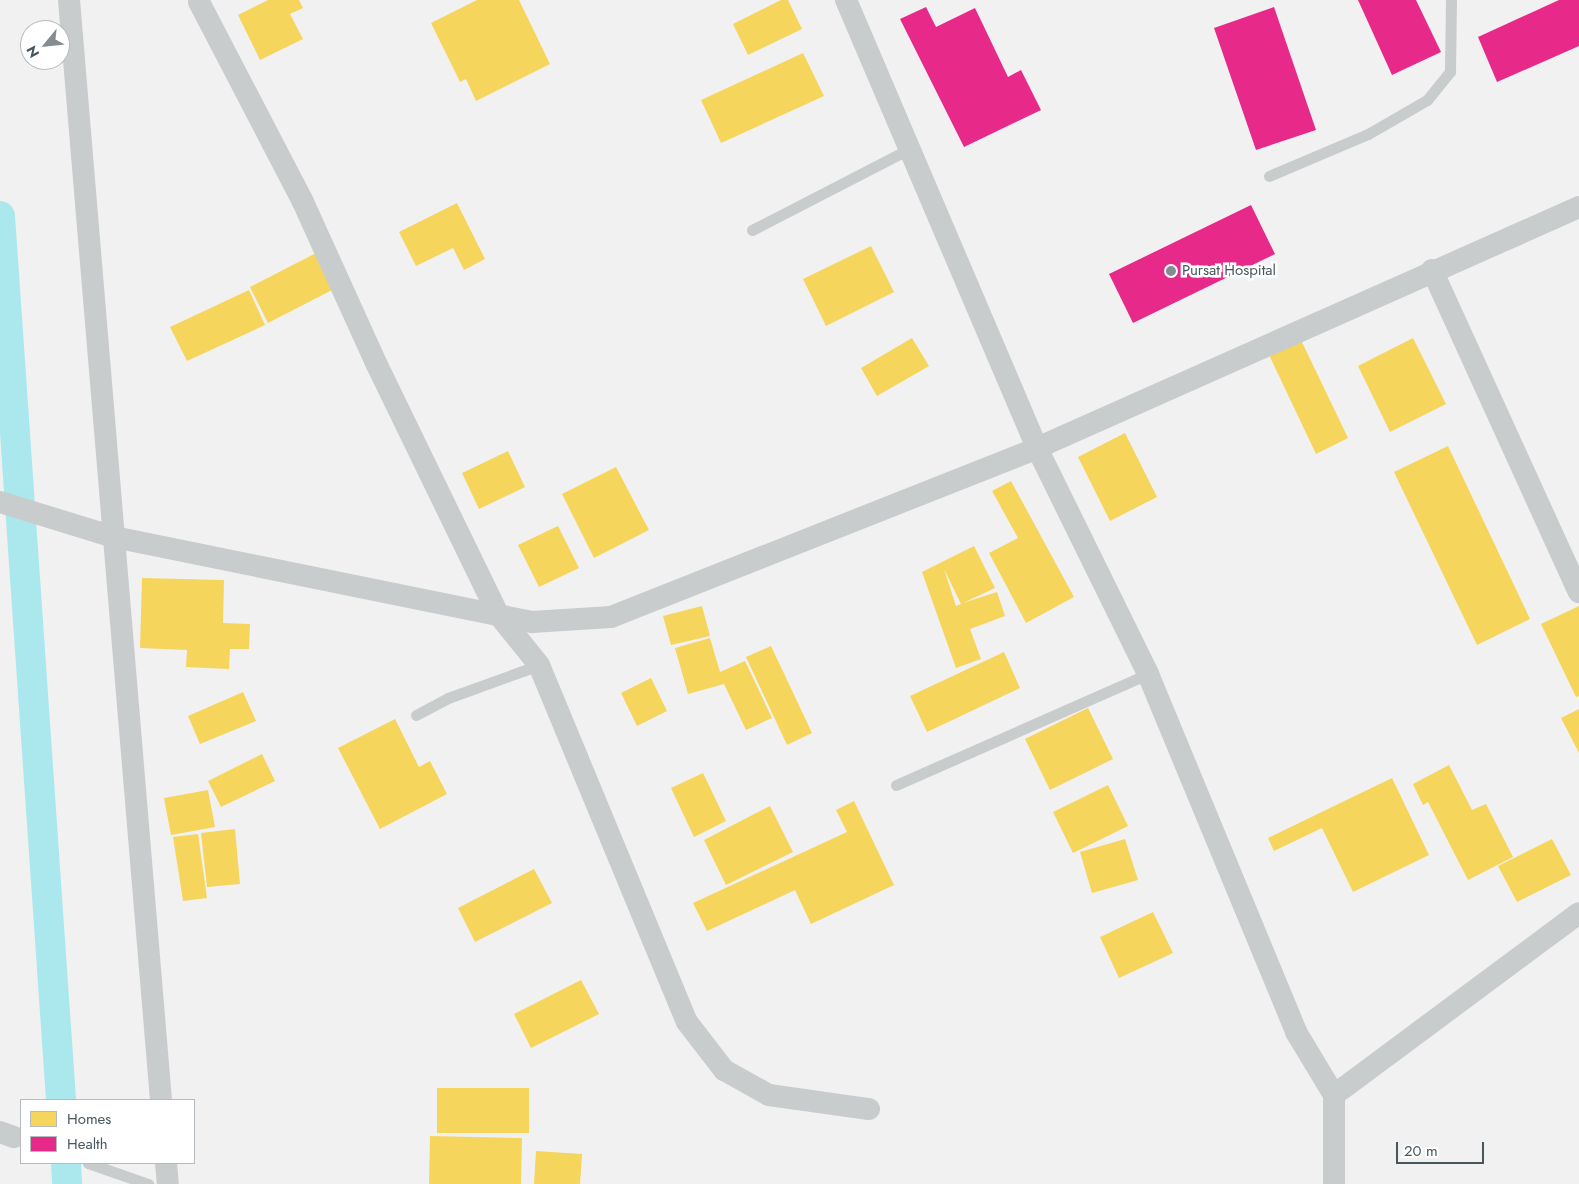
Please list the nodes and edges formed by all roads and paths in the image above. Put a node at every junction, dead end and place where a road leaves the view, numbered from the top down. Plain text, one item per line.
1 (69, 0) edge
2 (846, 0) edge
3 (1452, 0) edge
4 (198, 1) edge
5 (909, 149) junction
6 (1269, 176) dead end
7 (1579, 207) edge
8 (752, 230) dead end
9 (1432, 270) junction
10 (1037, 448) junction
11 (0, 502) edge
12 (114, 537) junction
13 (1579, 592) edge
14 (498, 614) junction
15 (539, 665) junction
16 (1148, 674) junction
17 (416, 715) dead end
18 (896, 785) dead end
19 (1579, 913) edge
20 (1334, 1095) junction
21 (161, 1099) edge
22 (869, 1109) dead end
23 (91, 1164) edge
24 (166, 1164) edge
25 (144, 1183) edge
26 (168, 1184) edge
27 (1334, 1184) edge

1 - 12 street
2 - 5 street
3 - 6 lane
4 - 14 street
5 - 8 lane
5 - 10 street
7 - 9 street
9 - 10 street
9 - 13 street
10 - 14 street
10 - 16 street
11 - 12 street
12 - 14 street
12 - 21 street
14 - 15 street
15 - 17 lane
15 - 22 street
16 - 18 lane
16 - 20 street
19 - 20 street
20 - 27 street
23 - 25 lane
24 - 26 street

